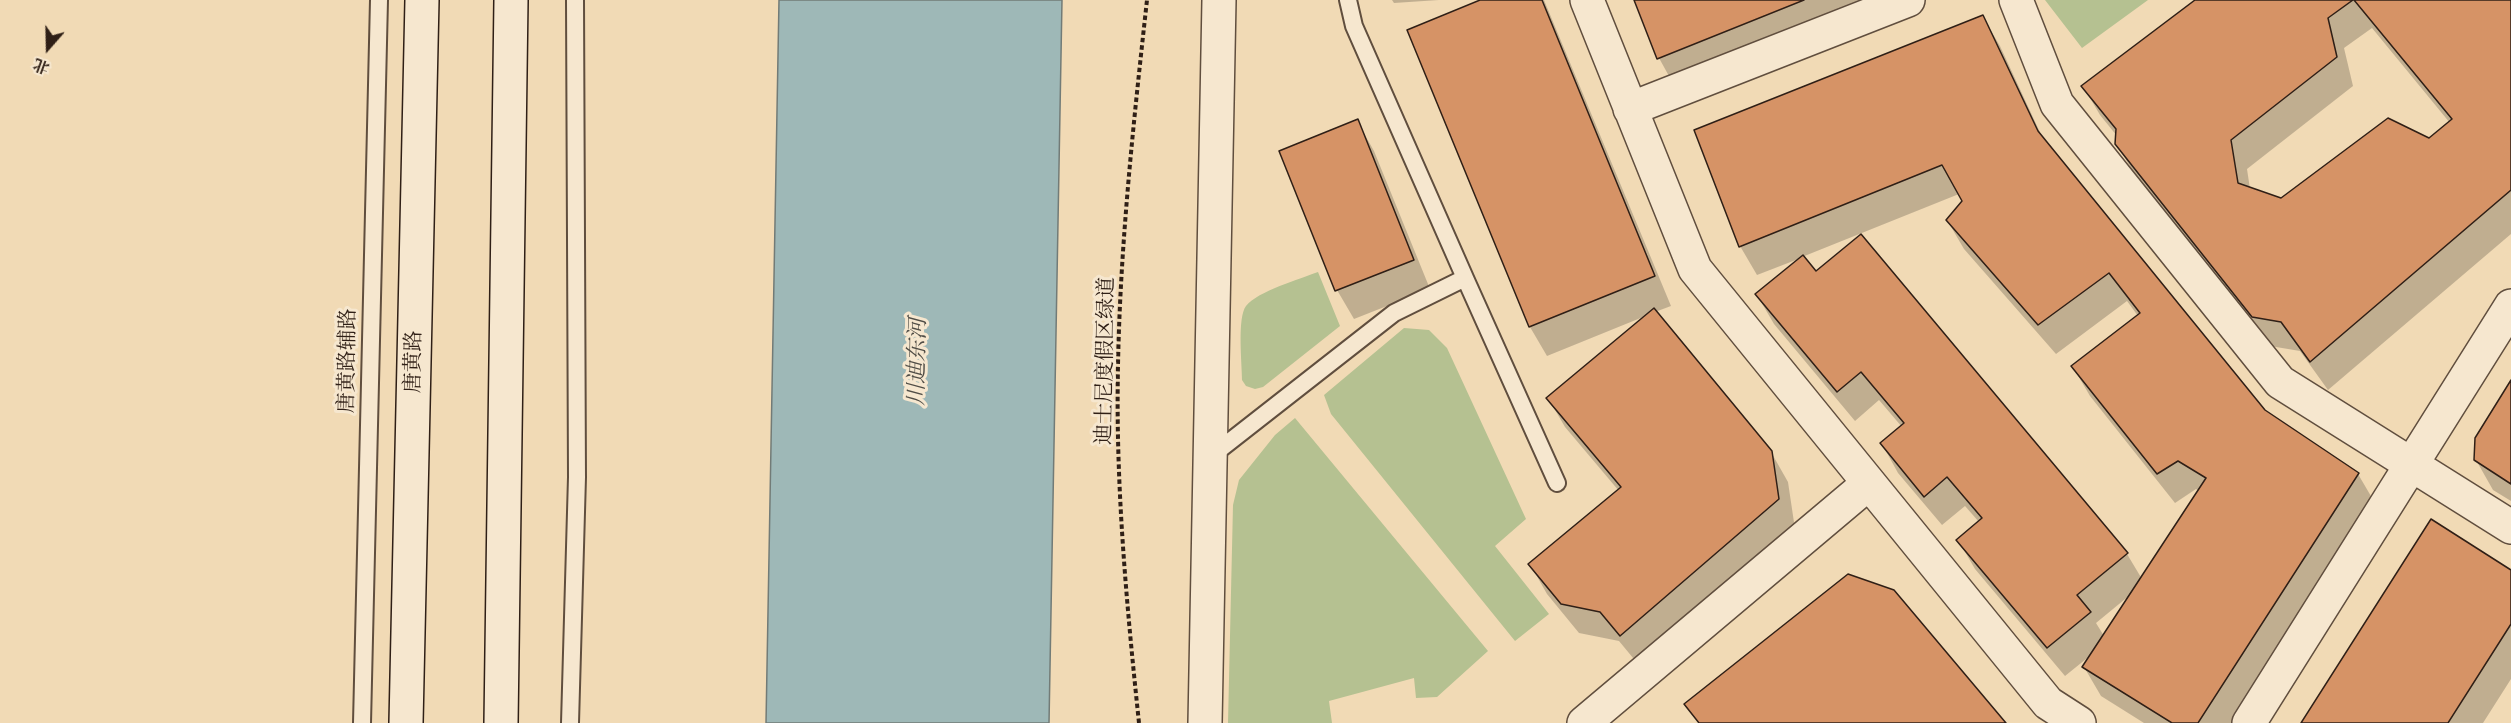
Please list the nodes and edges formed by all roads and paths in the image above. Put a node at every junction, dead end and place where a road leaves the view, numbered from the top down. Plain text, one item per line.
1 (379, 0) edge
2 (422, 0) edge
3 (511, 0) edge
4 (575, 0) edge
5 (1147, 0) edge
6 (1218, 0) edge
7 (1348, 0) edge
8 (1587, 0) edge
9 (1908, 0) edge
10 (2016, 0) edge
11 (1630, 109) junction
12 (1464, 278) junction
13 (2511, 306) edge
14 (1210, 458) junction
15 (2412, 466) junction
16 (1557, 483) dead end
17 (1869, 483) junction
18 (2511, 527) edge
19 (362, 723) edge
20 (406, 723) edge
21 (501, 723) edge
22 (570, 723) edge
23 (1139, 723) edge
24 (1205, 723) edge
25 (1584, 723) edge
26 (2079, 723) edge
27 (2249, 723) edge

1 - 19 lane, 唐黄路辅路
2 - 20 street, 唐黄路
3 - 21 street
4 - 22 lane
5 - 23 path, 迪士尼度假区绿道
6 - 14 street
7 - 12 lane
8 - 11 street
9 - 11 street
10 - 15 street
11 - 17 street
12 - 14 lane
12 - 16 lane
13 - 15 street
14 - 24 street
15 - 18 street
15 - 27 street
17 - 25 street
17 - 26 street

